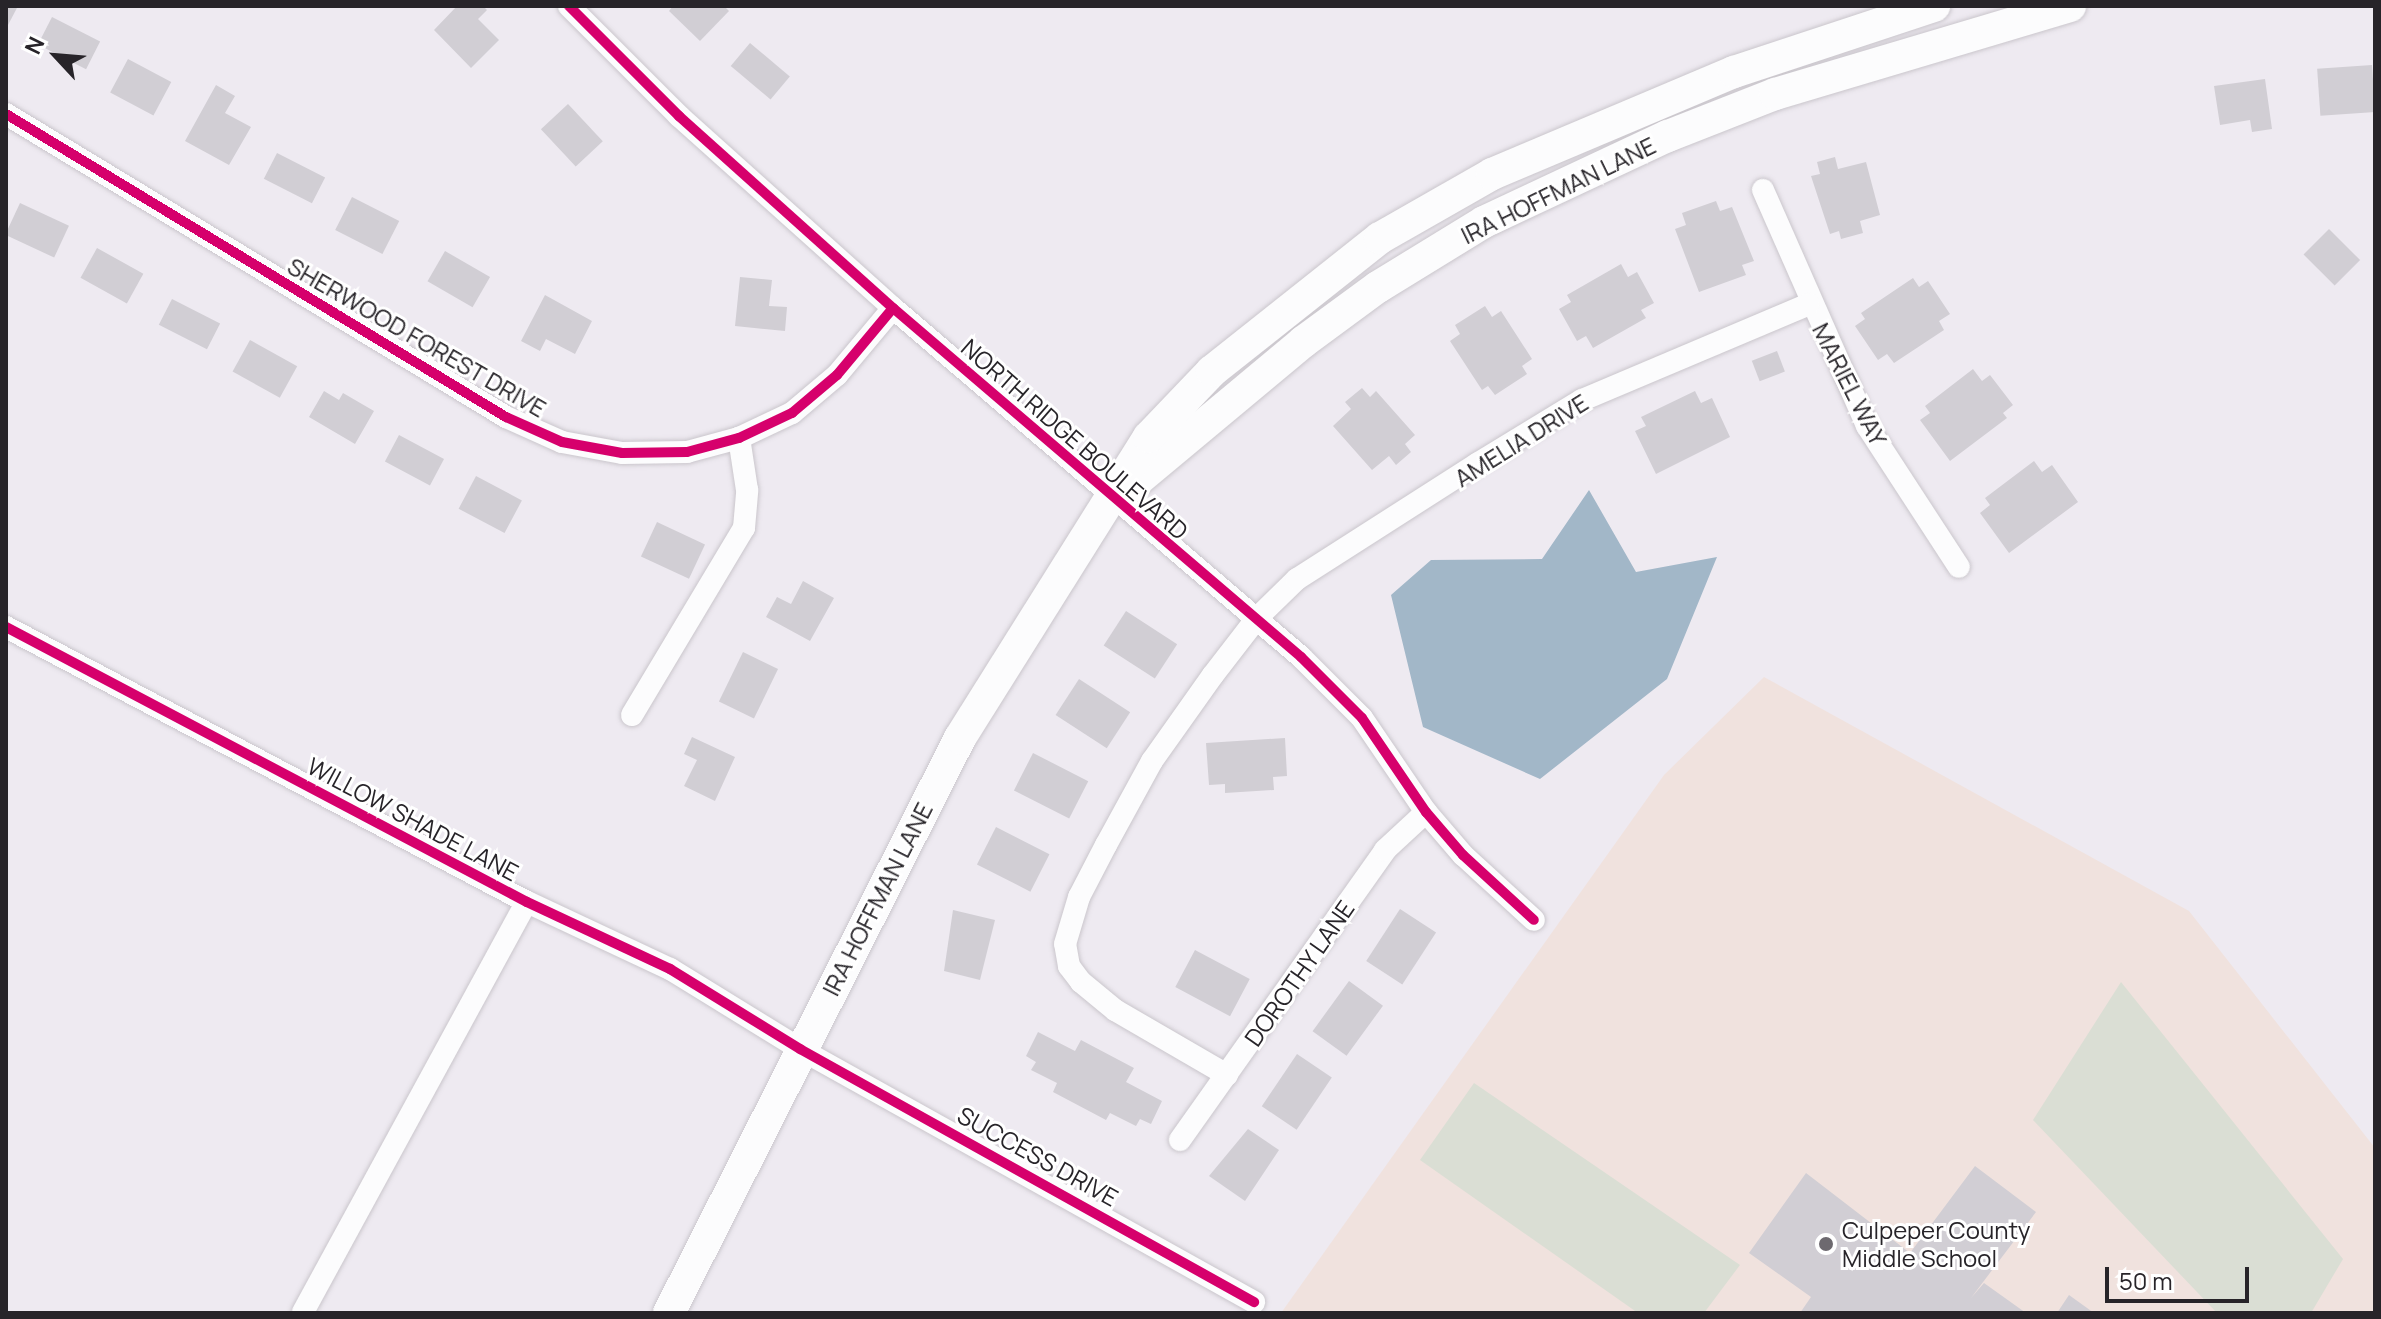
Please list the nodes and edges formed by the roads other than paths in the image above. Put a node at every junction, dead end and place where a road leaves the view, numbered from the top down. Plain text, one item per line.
1 (569, 6) edge
2 (1934, 6) edge
3 (2070, 6) edge
4 (6, 114) edge
5 (1763, 190) dead end
6 (1809, 304) junction
7 (893, 308) junction
8 (739, 438) junction
9 (1113, 500) junction
10 (1959, 567) dead end
11 (1257, 618) junction
12 (6, 627) edge
13 (632, 715) dead end
14 (1426, 812) junction
15 (527, 902) junction
16 (1534, 920) dead end
17 (800, 1049) junction
18 (1227, 1075) junction
19 (1180, 1140) dead end
20 (1254, 1302) dead end
21 (303, 1312) edge
22 (669, 1313) edge

1 - 7 street, NORTH RIDGE BOULEVARD
2 - 9 main road, IRA HOFFMAN LANE
3 - 9 main road, IRA HOFFMAN LANE
4 - 8 street, SHERWOOD FOREST DRIVE
5 - 6 street, MARIEL WAY
6 - 10 street, MARIEL WAY
6 - 11 street, AMELIA DRIVE
7 - 8 street, SHERWOOD FOREST DRIVE
7 - 9 street, NORTH RIDGE BOULEVARD
8 - 13 street
9 - 11 street, NORTH RIDGE BOULEVARD
9 - 17 main road, IRA HOFFMAN LANE
11 - 14 street, NORTH RIDGE BOULEVARD
11 - 18 street, AMELIA DRIVE
12 - 15 street, WILLOW SHADE LANE
14 - 16 street, NORTH RIDGE BOULEVARD
14 - 18 street, DOROTHY LANE
15 - 17 street, WILLOW SHADE LANE
15 - 21 street
17 - 20 street, SUCCESS DRIVE
17 - 22 main road, IRA HOFFMAN LANE
18 - 19 street, DOROTHY LANE

